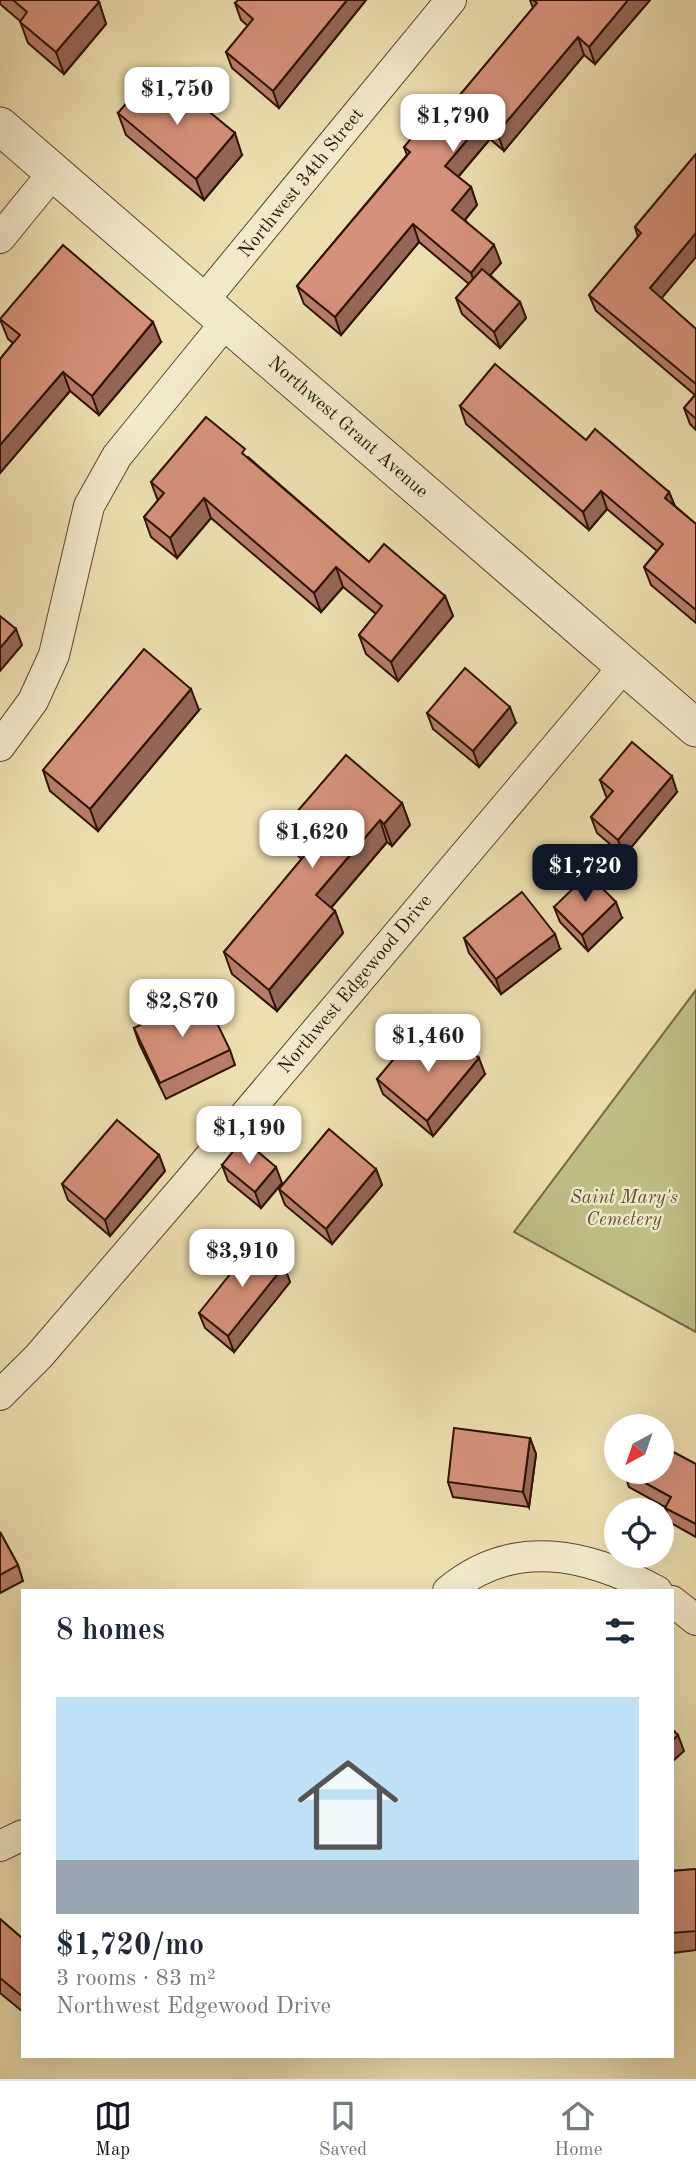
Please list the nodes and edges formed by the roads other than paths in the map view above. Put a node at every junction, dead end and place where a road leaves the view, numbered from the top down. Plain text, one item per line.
1 (451, 0) edge
2 (0, 126) edge
3 (53, 173) junction
4 (0, 238) edge
5 (215, 310) junction
6 (625, 666) junction
7 (696, 728) edge
8 (0, 746) edge
9 (0, 1395) edge
10 (451, 1589) edge
11 (653, 1589) edge
12 (674, 1602) edge
13 (696, 1619) edge
14 (21, 1836) edge
15 (0, 1846) edge

1 - 5 street, Northwest 34th Street
2 - 3 street, Northwest Grant Avenue
3 - 4 street
3 - 5 street, Northwest Grant Avenue
5 - 6 street, Northwest Grant Avenue
5 - 8 street, Northwest 34th Street
6 - 7 street, Northwest Grant Avenue
6 - 9 street, Northwest Edgewood Drive
10 - 11 street
12 - 13 street
14 - 15 street

